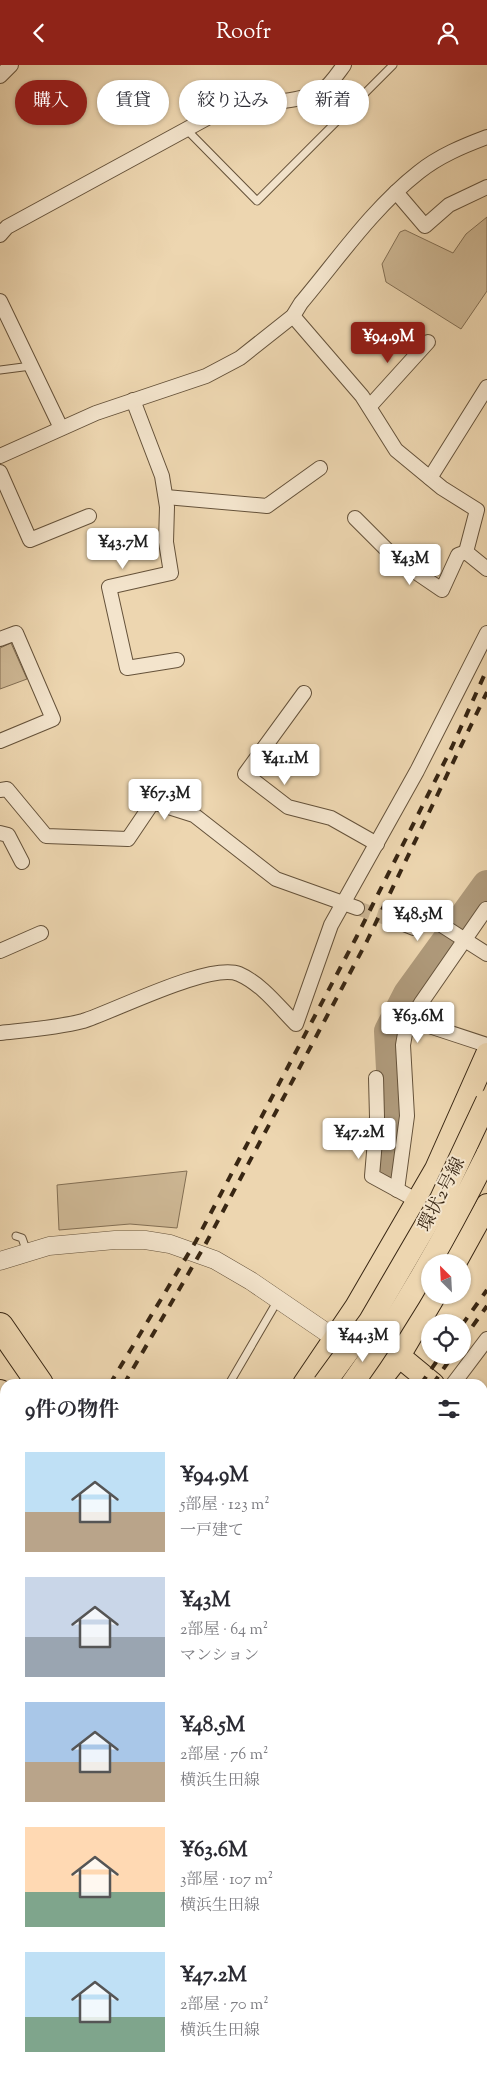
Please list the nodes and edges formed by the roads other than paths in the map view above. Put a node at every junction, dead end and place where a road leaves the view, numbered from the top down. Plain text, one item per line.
1 (11, 65) edge
2 (344, 65) edge
3 (393, 65) edge
4 (0, 76) edge
5 (186, 129) junction
6 (487, 137) edge
7 (487, 187) edge
8 (396, 192) junction
9 (0, 235) edge
10 (0, 301) edge
11 (294, 316) junction
12 (428, 342) dead end
13 (31, 365) junction
14 (0, 370) edge
15 (487, 387) edge
16 (133, 400) junction
17 (370, 407) junction
18 (61, 428) junction
19 (0, 456) edge
20 (320, 468) dead end
21 (0, 472) edge
22 (430, 478) junction
23 (166, 497) junction
24 (89, 516) dead end
25 (355, 518) dead end
26 (466, 552) junction
27 (487, 569) edge
28 (487, 633) edge
29 (0, 639) edge
30 (177, 659) dead end
31 (304, 693) dead end
32 (0, 741) edge
33 (0, 790) edge
34 (0, 833) edge
35 (377, 844) junction
36 (22, 862) dead end
37 (351, 906) junction
38 (486, 909) dead end
39 (404, 925) tunnel mouth
40 (41, 933) dead end
41 (463, 940) junction
42 (0, 951) edge
43 (487, 954) edge
44 (411, 1020) junction
45 (0, 1033) edge
46 (487, 1045) edge
47 (487, 1054) edge
48 (376, 1078) dead end
49 (487, 1101) edge
50 (487, 1155) edge
51 (407, 1195) junction
52 (487, 1205) edge
53 (16, 1236) dead end
54 (27, 1253) junction
55 (460, 1254) edge
56 (0, 1261) edge
57 (278, 1299) junction
58 (430, 1304) edge
59 (0, 1326) edge
60 (336, 1339) junction
61 (487, 1339) edge
62 (399, 1356) junction
63 (37, 1379) edge
64 (232, 1379) edge
65 (308, 1379) edge
66 (328, 1379) edge
67 (356, 1379) edge
68 (377, 1379) edge
69 (382, 1379) edge
70 (427, 1379) edge
71 (458, 1379) edge

1 - 4 street
2 - 5 street
3 - 5 lane
5 - 9 street
6 - 8 street
7 - 8 street
8 - 11 street
10 - 13 street
11 - 16 street
11 - 17 street
12 - 17 street
13 - 14 lane
13 - 18 street
15 - 22 street
16 - 18 street
16 - 23 street
17 - 22 street
18 - 19 street
20 - 23 street
21 - 24 street
22 - 26 street
23 - 30 street
25 - 26 street
26 - 27 street
28 - 35 street
29 - 32 street
31 - 35 street
33 - 37 street
34 - 36 street
35 - 37 street
37 - 45 street
38 - 41 street
39 - 41 street
40 - 42 street
41 - 43 street
41 - 44 street
44 - 46 street
44 - 51 street
47 - 51 main road
48 - 51 street
49 - 66 main road, 環状2号線, bridge
50 - 67 main road, 環状2号線, bridge
51 - 60 main road
52 - 55 main road
53 - 54 lane
54 - 56 street
54 - 57 street
57 - 60 street
57 - 64 lane
58 - 62 main road
59 - 63 highway
60 - 62 street
60 - 65 main road
60 - 68 main road
61 - 71 street
62 - 69 main road
62 - 70 main road

